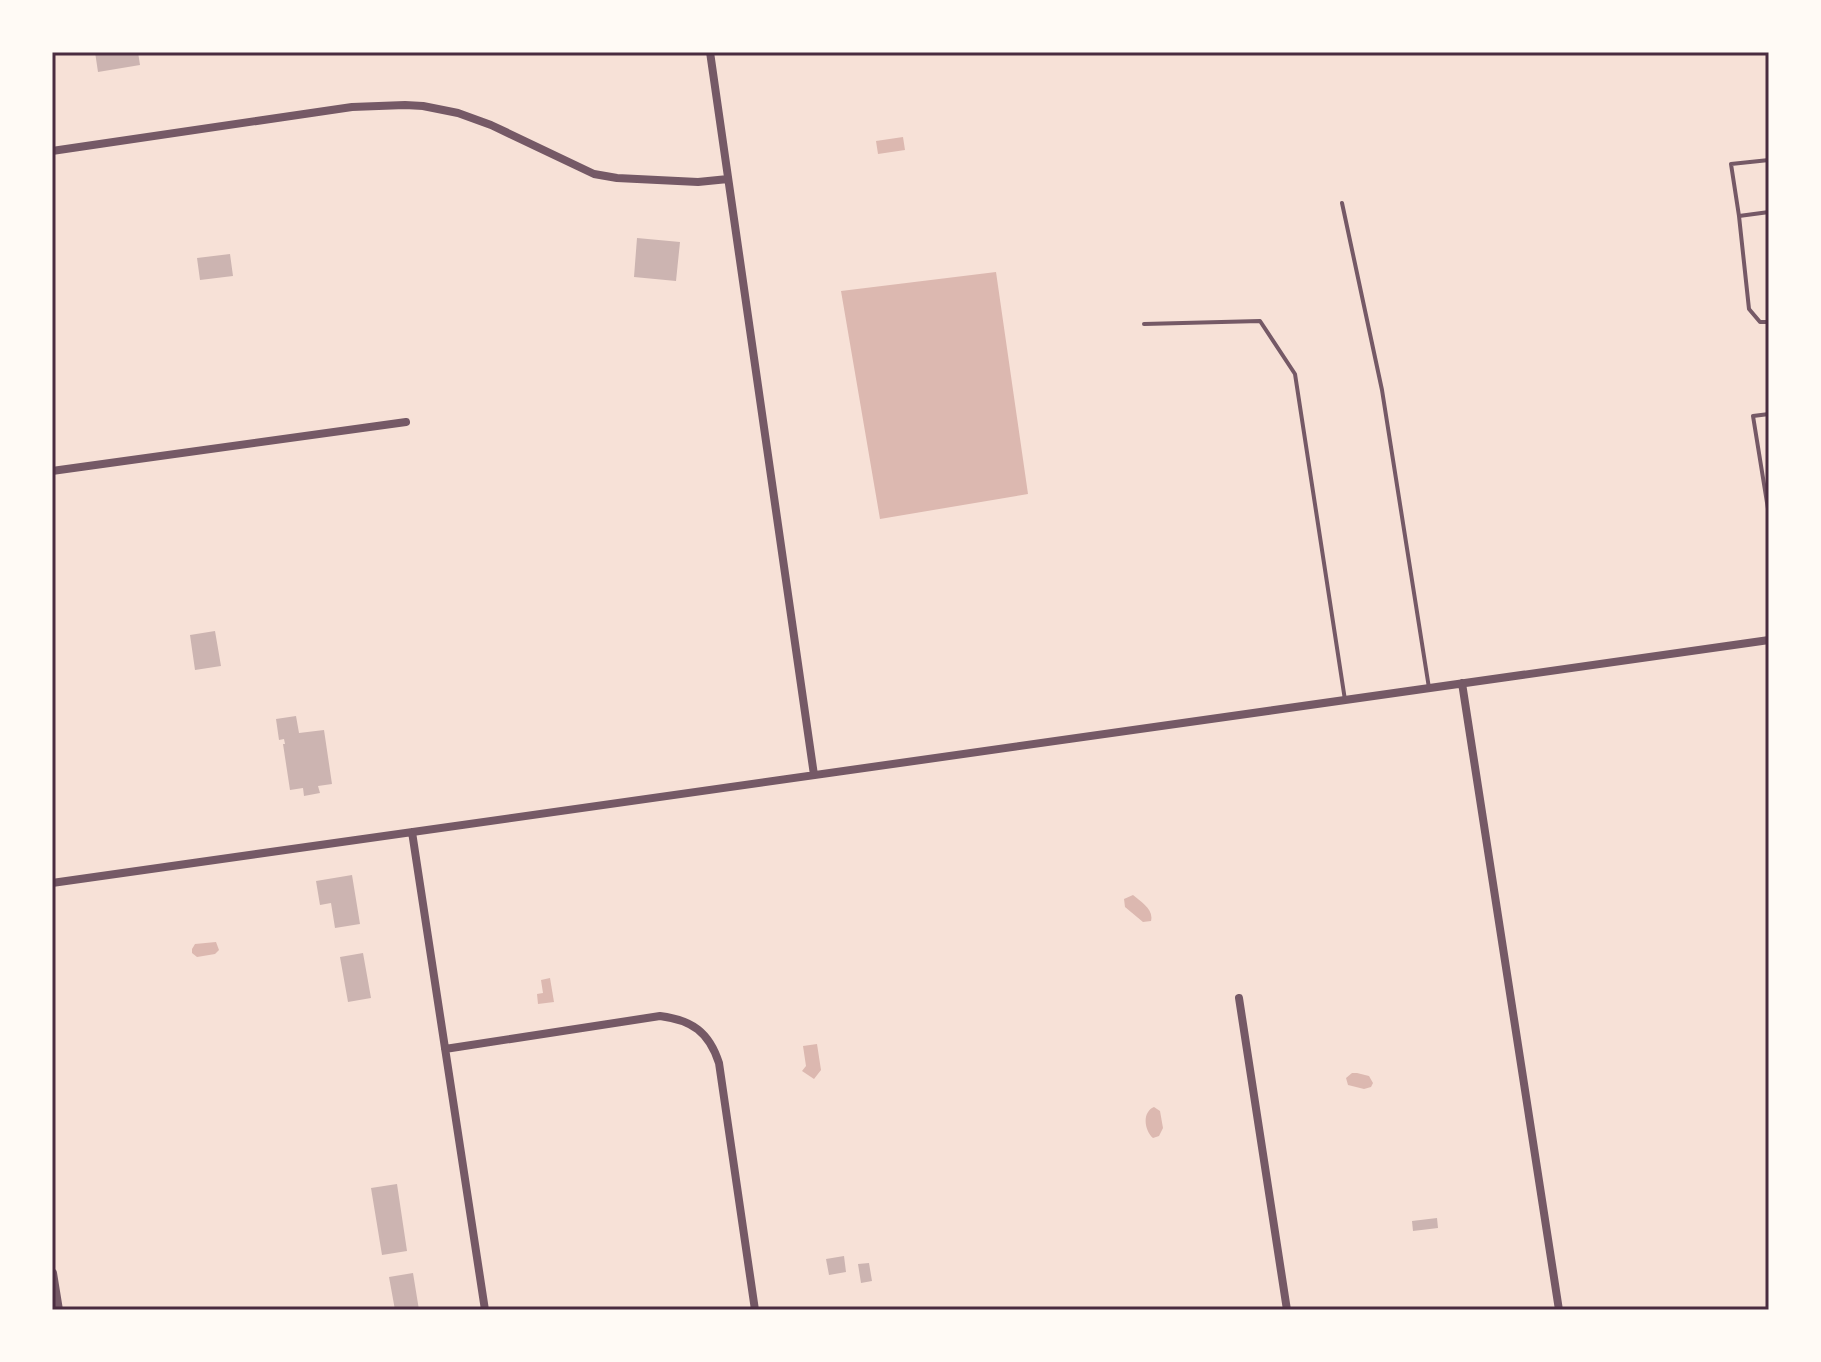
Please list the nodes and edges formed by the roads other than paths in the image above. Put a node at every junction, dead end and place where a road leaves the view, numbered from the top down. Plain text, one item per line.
1 (710, 52) edge
2 (52, 151) edge
3 (1769, 160) edge
4 (728, 179) junction
5 (1342, 203) dead end
6 (1769, 212) edge
7 (1739, 216) junction
8 (1769, 322) edge
9 (1144, 324) dead end
10 (1769, 414) edge
11 (406, 422) dead end
12 (52, 471) edge
13 (1769, 515) edge
14 (1769, 640) edge
15 (1462, 683) junction
16 (1429, 688) junction
17 (1345, 700) junction
18 (814, 775) junction
19 (412, 832) junction
20 (52, 883) edge
21 (1239, 998) dead end
22 (445, 1049) junction
23 (52, 1273) edge
24 (58, 1310) edge
25 (485, 1310) edge
26 (755, 1310) edge
27 (1287, 1310) edge
28 (1559, 1310) edge

1 - 4 street
2 - 4 street
3 - 7 lane
4 - 18 street
5 - 16 lane
6 - 7 lane
7 - 8 lane
9 - 17 lane
10 - 13 lane
11 - 12 street
14 - 15 street
15 - 16 street
15 - 28 street
16 - 17 street
17 - 18 street
18 - 19 street
19 - 20 street
19 - 22 street
21 - 27 street
22 - 25 street
22 - 26 street
23 - 24 street

